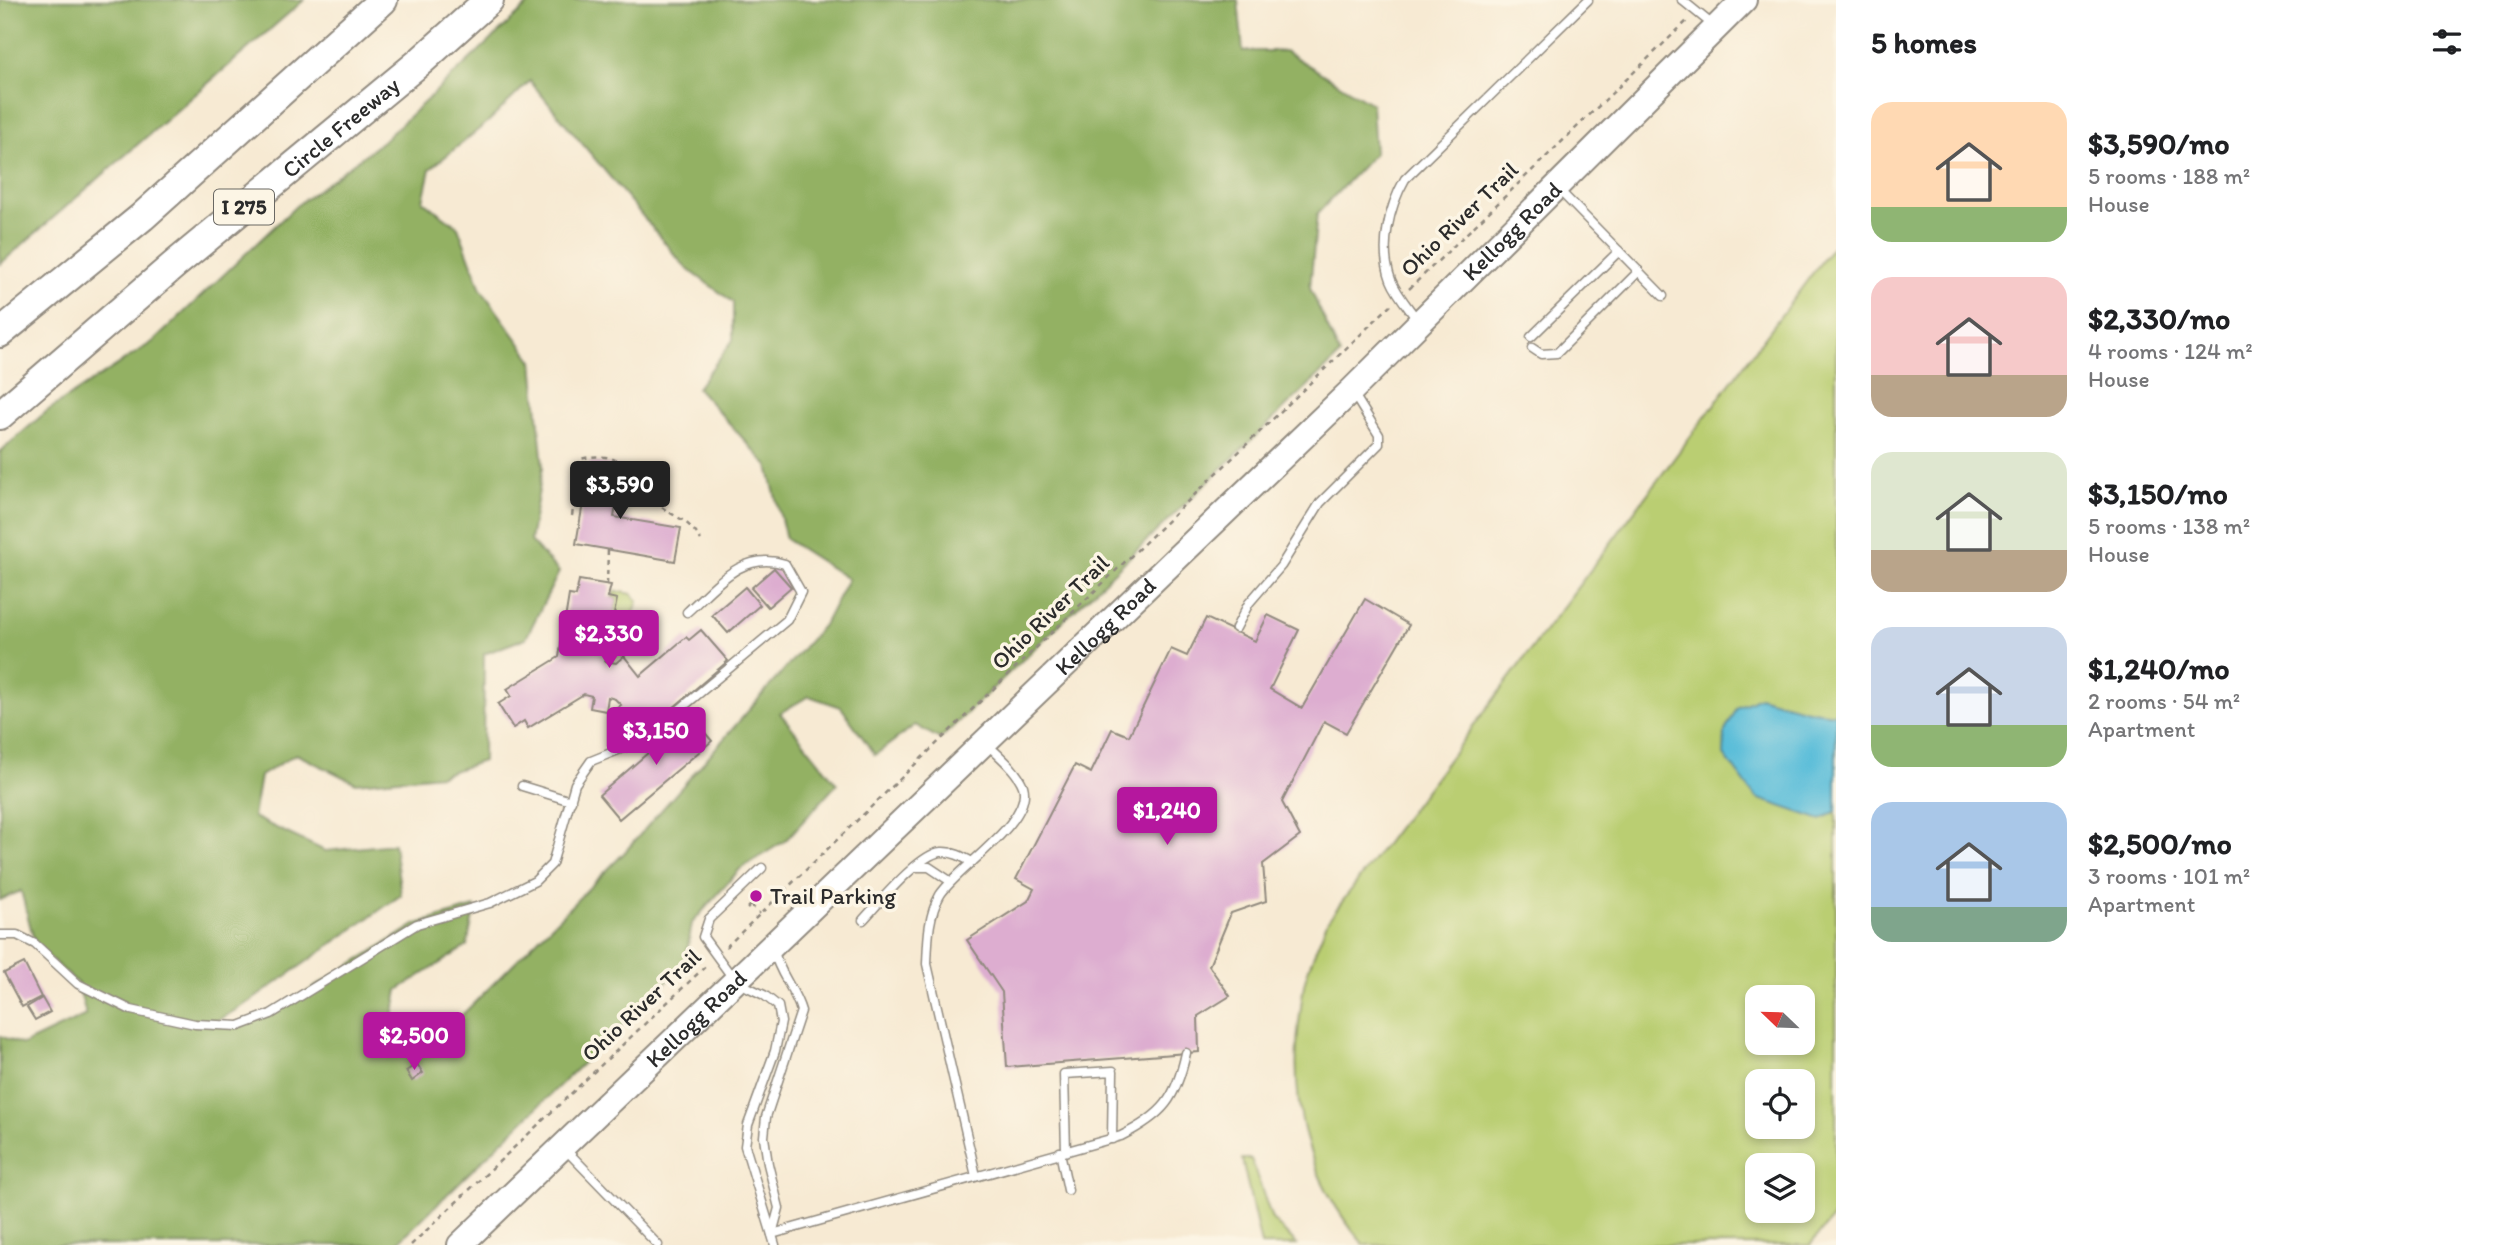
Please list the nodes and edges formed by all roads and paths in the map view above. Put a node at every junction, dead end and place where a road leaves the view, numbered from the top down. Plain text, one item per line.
1 (383, 0) edge
2 (489, 0) edge
3 (1588, 0) edge
4 (1682, 0) edge
5 (1744, 0) edge
6 (1697, 11) junction
7 (1716, 28) junction
8 (1557, 188) junction
9 (1619, 251) junction
10 (1639, 271) junction
11 (1401, 296) junction
12 (1663, 296) dead end
13 (1419, 324) junction
14 (0, 333) edge
15 (1531, 337) dead end
16 (1532, 348) dead end
17 (1352, 390) junction
18 (0, 415) edge
19 (572, 516) dead end
20 (701, 540) dead end
21 (608, 549) dead end
22 (607, 585) dead end
23 (687, 612) dead end
24 (1236, 628) dead end
25 (986, 743) junction
26 (522, 786) dead end
27 (571, 801) junction
28 (972, 862) junction
29 (915, 867) junction
30 (762, 868) dead end
31 (950, 881) junction
32 (747, 909) dead end
33 (760, 914) junction
34 (863, 920) dead end
35 (0, 935) edge
36 (772, 945) junction
37 (716, 956) junction
38 (735, 981) junction
39 (1186, 1053) dead end
40 (1112, 1139) junction
41 (563, 1147) junction
42 (1063, 1151) junction
43 (976, 1176) junction
44 (1068, 1191) dead end
45 (772, 1234) junction
46 (411, 1245) edge
47 (460, 1245) edge
48 (658, 1245) edge
49 (775, 1245) edge

1 - 14 highway, I 275
2 - 18 highway, Circle Freeway / I 275
3 - 11 lane
4 - 6 lane
5 - 7 main road, Kellogg Road
6 - 7 lane
6 - 11 path, Ohio River Trail
7 - 8 main road, Kellogg Road
8 - 9 lane
8 - 13 main road, Kellogg Road
9 - 10 lane
9 - 15 lane
10 - 12 lane
10 - 16 lane
11 - 13 lane
11 - 33 path, Ohio River Trail
13 - 17 main road, Kellogg Road
17 - 24 lane
17 - 25 main road, Kellogg Road
19 - 20 path
21 - 22 path
23 - 27 lane
25 - 28 lane
25 - 36 main road, Kellogg Road
26 - 27 lane
27 - 35 lane
28 - 29 lane
28 - 31 lane
29 - 31 lane
29 - 34 lane
30 - 37 lane
31 - 43 lane
32 - 33 path
33 - 37 path, Ohio River Trail
36 - 38 main road, Kellogg Road
36 - 45 lane
37 - 38 lane
37 - 46 path, Ohio River Trail
38 - 41 main road, Kellogg Road
38 - 45 lane
39 - 40 lane
40 - 42 lane
40 - 42 lane
41 - 47 main road, Kellogg Road
41 - 48 lane
42 - 43 lane
42 - 44 lane
43 - 45 lane
45 - 49 lane

